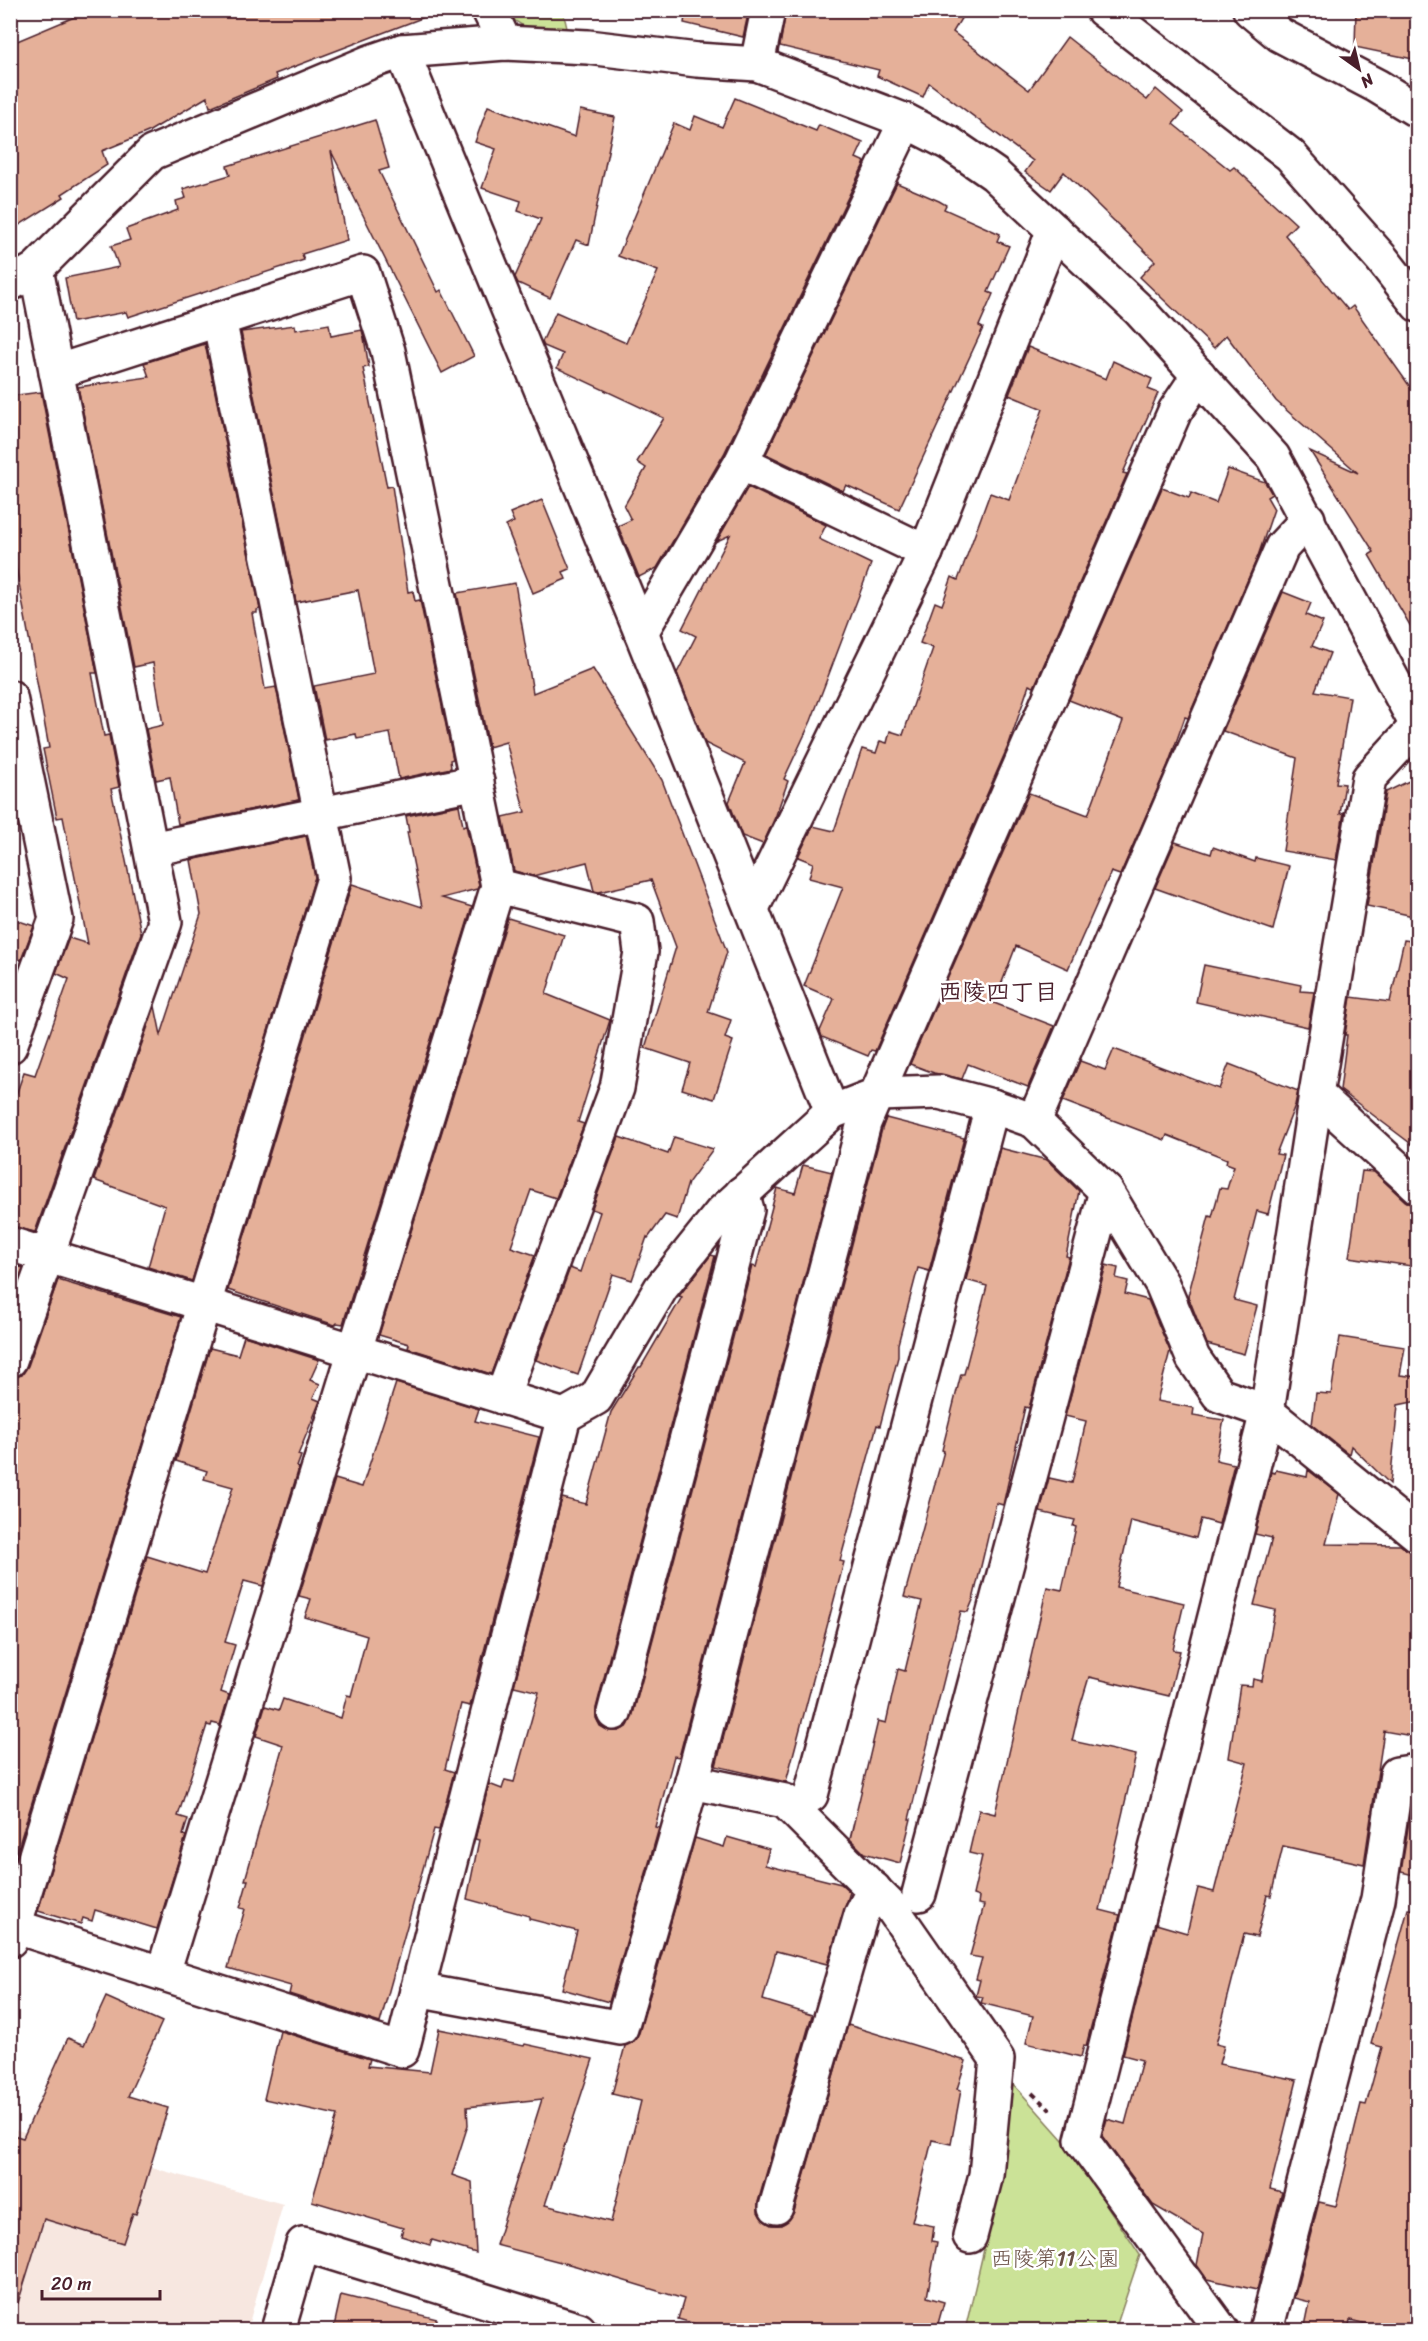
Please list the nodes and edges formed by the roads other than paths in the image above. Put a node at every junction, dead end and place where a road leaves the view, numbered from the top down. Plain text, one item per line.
1 (489, 10) edge
2 (768, 10) edge
3 (1102, 10) edge
4 (1250, 10) edge
5 (505, 43) junction
6 (402, 51) junction
7 (757, 64) junction
8 (1418, 111) edge
9 (906, 121) junction
10 (1054, 230) junction
11 (23, 276) edge
12 (1418, 305) edge
13 (219, 319) junction
14 (56, 372) junction
15 (1199, 375) junction
16 (741, 463) junction
17 (1308, 519) junction
18 (926, 552) junction
19 (641, 632) junction
20 (10, 697) edge
21 (1417, 727) edge
22 (477, 782) junction
23 (321, 814) junction
24 (151, 849) junction
25 (498, 886) junction
26 (752, 908) junction
27 (10, 1046) edge
28 (878, 1094) junction
29 (1316, 1094) junction
30 (992, 1106) junction
31 (832, 1112) junction
32 (1034, 1121) junction
33 (1418, 1187) edge
34 (1106, 1191) junction
35 (742, 1193) junction
36 (10, 1244) edge
37 (47, 1255) junction
38 (204, 1304) junction
39 (354, 1351) junction
40 (10, 1360) edge
41 (502, 1397) junction
42 (1267, 1412) junction
43 (564, 1416) junction
44 (1418, 1535) edge
45 (614, 1713) dead end
46 (1418, 1771) edge
47 (692, 1782) junction
48 (811, 1795) dead end
49 (873, 1889) junction
50 (919, 1894) dead end
51 (12, 1931) edge
52 (163, 1973) junction
53 (417, 1990) junction
54 (776, 2206) dead end
55 (970, 2236) dead end
56 (513, 2321) edge
57 (278, 2331) edge
58 (579, 2331) edge
59 (1221, 2331) edge
60 (1266, 2331) edge

1 - 5 street
2 - 7 street
3 - 12 street
4 - 8 street
5 - 6 street
5 - 7 street
6 - 11 street
6 - 19 street
7 - 9 street
9 - 10 street
9 - 16 street
10 - 15 street
10 - 18 street
11 - 14 street
13 - 14 street
13 - 22 street
13 - 23 street
14 - 24 street
15 - 17 street
15 - 28 street
16 - 18 street
16 - 19 street
17 - 21 street
17 - 32 street
18 - 26 street
19 - 26 street
20 - 27 street
21 - 29 street
22 - 23 street
22 - 25 street
23 - 24 street
23 - 38 street
24 - 37 street
25 - 39 street
25 - 41 street
26 - 31 street
28 - 30 street
28 - 31 street
28 - 47 street
29 - 33 street
29 - 42 street
30 - 32 street
30 - 48 street
31 - 35 street
32 - 34 street
34 - 42 street
34 - 50 street
35 - 43 street
35 - 45 street
36 - 37 street
37 - 38 street
37 - 40 street
38 - 39 street
38 - 51 street
39 - 41 street
39 - 52 street
41 - 43 street
42 - 44 street
42 - 59 street
43 - 53 street
46 - 60 street
47 - 49 street
47 - 53 street
49 - 54 street
49 - 55 street
51 - 52 street
52 - 53 street
56 - 57 street
56 - 58 street

